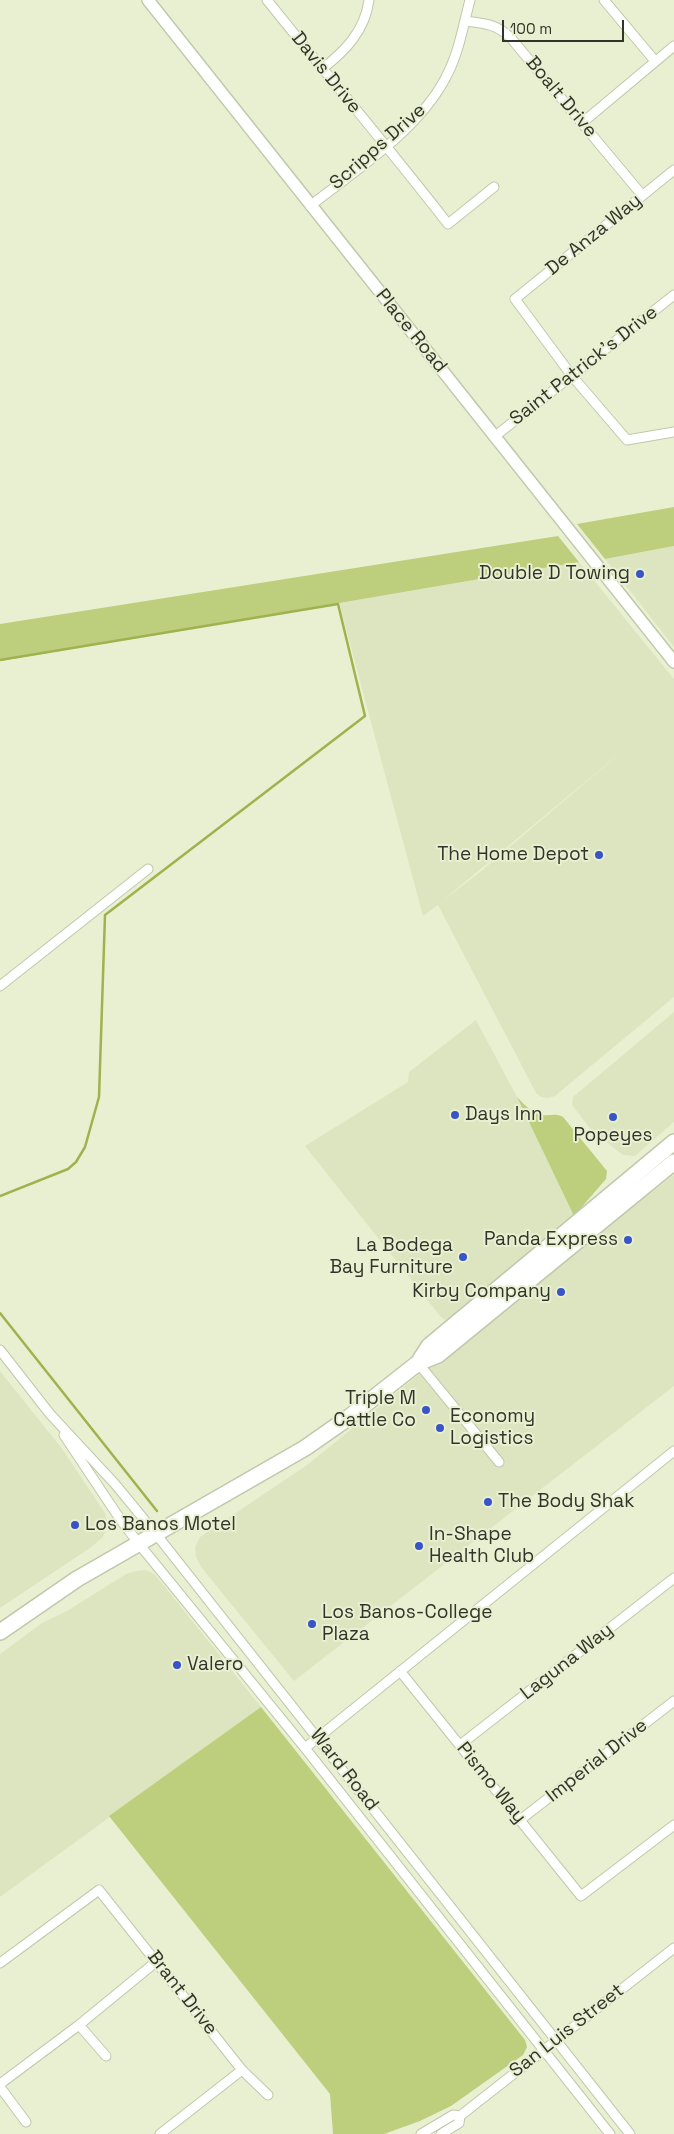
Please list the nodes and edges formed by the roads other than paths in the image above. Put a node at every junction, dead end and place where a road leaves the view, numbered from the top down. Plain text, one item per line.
1 (148, 0) edge
2 (267, 0) edge
3 (369, 0) edge
4 (470, 0) edge
5 (604, 0) edge
6 (466, 21) junction
7 (674, 46) edge
8 (655, 61) junction
9 (322, 69) junction
10 (582, 123) junction
11 (387, 145) junction
12 (674, 170) edge
13 (494, 186) dead end
14 (642, 195) junction
15 (310, 206) junction
16 (674, 295) edge
17 (572, 376) junction
18 (674, 432) edge
19 (494, 437) junction
20 (674, 662) edge
21 (148, 869) dead end
22 (0, 986) edge
23 (674, 1142) edge
24 (674, 1162) edge
25 (0, 1350) edge
26 (418, 1363) junction
27 (50, 1414) junction
28 (674, 1451) edge
29 (499, 1462) dead end
30 (156, 1534) junction
31 (139, 1544) junction
32 (674, 1578) edge
33 (0, 1632) edge
34 (400, 1670) junction
35 (674, 1701) edge
36 (318, 1737) junction
37 (460, 1745) junction
38 (305, 1748) junction
39 (520, 1820) junction
40 (674, 1825) edge
41 (674, 1948) edge
42 (157, 1961) junction
43 (0, 1963) edge
44 (79, 2024) junction
45 (555, 2040) junction
46 (543, 2049) junction
47 (106, 2056) dead end
48 (242, 2070) junction
49 (0, 2085) edge
50 (268, 2095) dead end
51 (460, 2116) junction
52 (26, 2122) dead end
53 (160, 2134) edge
54 (420, 2134) edge
55 (441, 2134) edge
56 (610, 2134) edge
57 (630, 2134) edge

1 - 15 street, Place Road
2 - 9 street, Davis Drive
3 - 9 street
4 - 6 street, Scripps Drive
5 - 8 street
6 - 10 street, Boalt Drive
6 - 11 street, Scripps Drive
7 - 8 street
8 - 10 street
9 - 11 street, Davis Drive
10 - 14 street, Boalt Drive
11 - 13 street, Davis Drive
11 - 15 street, Scripps Drive
12 - 14 street, De Anza Way
14 - 17 street, De Anza Way
15 - 19 street, Place Road
16 - 17 street, Saint Patrick's Drive
17 - 18 street
17 - 19 street, Saint Patrick's Drive
19 - 20 street, Place Road
21 - 22 street
23 - 26 highway
24 - 26 highway
25 - 27 street, Ward Road
26 - 29 street
26 - 30 highway
27 - 30 street, Ward Road
27 - 31 street, Ward Road
28 - 34 street
30 - 31 highway
30 - 36 street, Ward Road
31 - 33 highway
31 - 38 street, Ward Road
32 - 37 street, Laguna Way
34 - 36 street
34 - 37 street, Pismo Way
35 - 39 street, Imperial Drive
36 - 38 street
36 - 45 street, Ward Road
37 - 39 street, Pismo Way
38 - 46 street, Ward Road
39 - 40 street, Pismo Way
41 - 45 street, San Luis Street
42 - 43 street, Brant Drive
42 - 44 street
42 - 48 street, Brant Drive
44 - 47 street
44 - 49 street
45 - 46 street, San Luis Street
45 - 57 street, Ward Road
46 - 51 street, San Luis Street
46 - 56 street, Ward Road
48 - 50 street, Brant Drive
48 - 53 street
49 - 52 street
51 - 54 street, San Luis Street
51 - 55 street, San Luis Street

